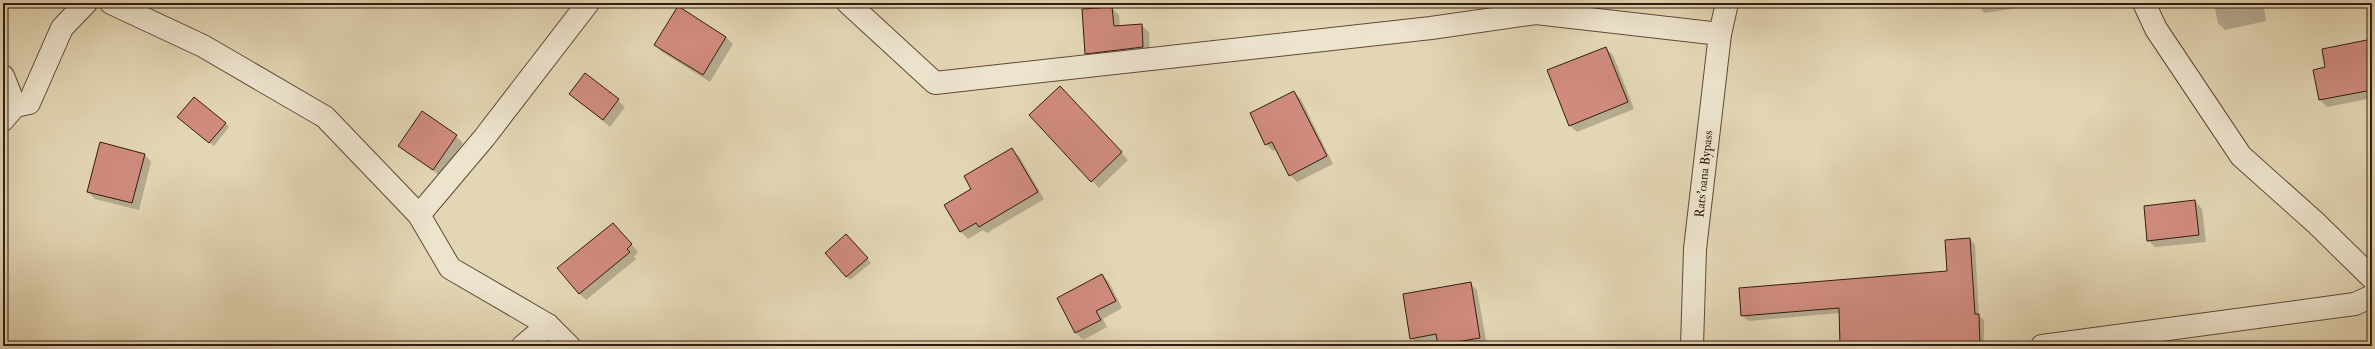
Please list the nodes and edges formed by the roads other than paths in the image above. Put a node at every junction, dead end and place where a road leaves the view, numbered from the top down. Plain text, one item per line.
1 (86, 3) edge
2 (111, 3) edge
3 (588, 3) edge
4 (848, 3) edge
5 (1727, 3) edge
6 (2144, 3) edge
7 (1720, 34) junction
8 (3, 76) edge
9 (9, 113) edge
10 (419, 215) junction
11 (2372, 278) edge
12 (2372, 296) edge
13 (548, 325) junction
14 (523, 346) edge
15 (569, 346) edge
16 (1692, 346) edge
17 (2042, 346) edge

1 - 9 street
2 - 10 street
3 - 10 street
4 - 7 street
5 - 7 street, Rats'oana Bypass
6 - 11 street
7 - 16 street, Rats'oana Bypass
8 - 9 street
10 - 13 street
12 - 17 street
13 - 14 street
13 - 15 street

